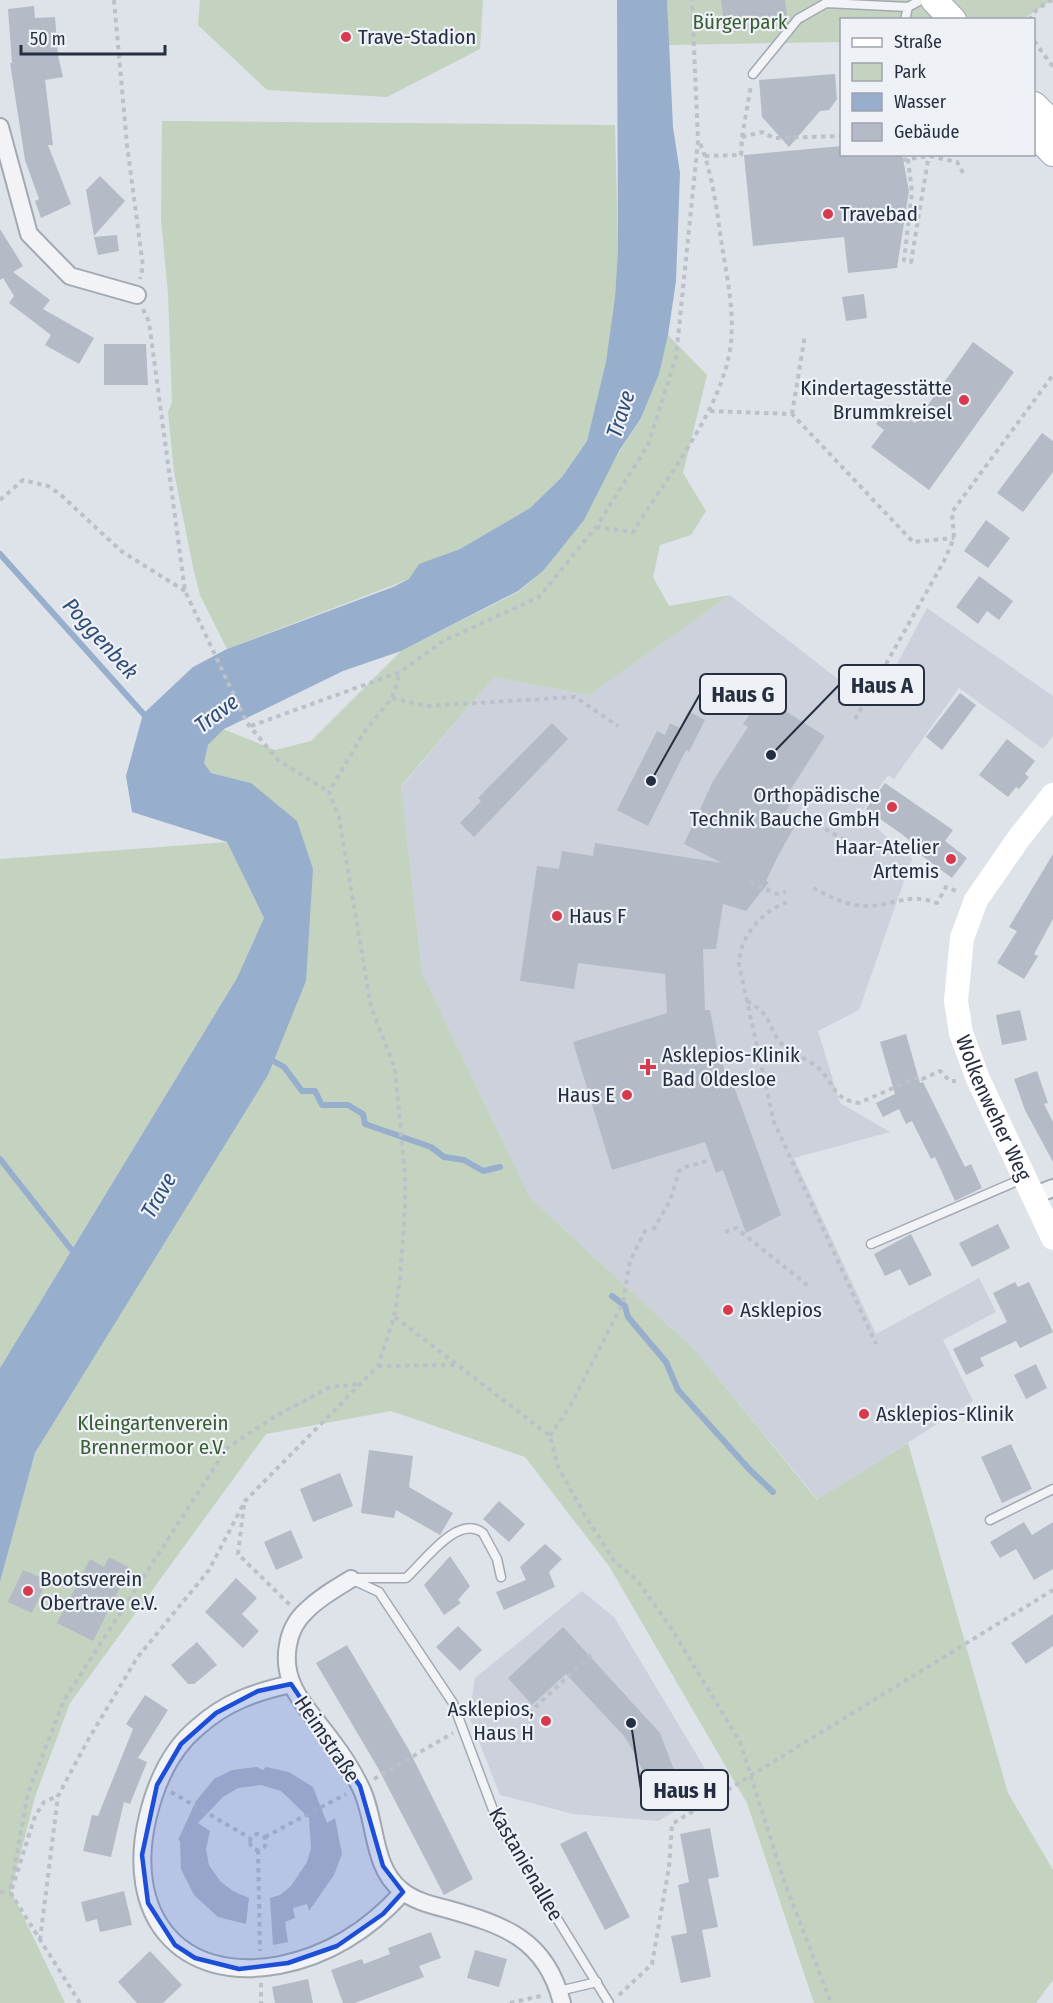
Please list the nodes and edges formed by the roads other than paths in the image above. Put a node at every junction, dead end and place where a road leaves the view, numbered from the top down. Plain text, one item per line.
1 (921, 0) edge
2 (925, 2) edge
3 (907, 18) edge
4 (943, 18) edge
5 (950, 18) edge
6 (753, 74) road end
7 (1035, 106) edge
8 (1053, 124) edge
9 (0, 128) edge
10 (1035, 134) edge
11 (1053, 153) edge
12 (138, 295) road end
13 (1053, 795) edge
14 (1036, 1187) edge
15 (1053, 1238) edge
16 (871, 1244) dead end
17 (1053, 1489) edge
18 (990, 1520) dead end
19 (501, 1577) dead end
20 (351, 1578) junction
21 (291, 1684) junction
22 (403, 1892) junction
23 (597, 1982) junction
24 (560, 1997) edge
25 (610, 2003) edge

1 - 2 lane
2 - 3 lane
2 - 4 main road
2 - 5 main road
2 - 6 lane
7 - 8 main road
9 - 12 street
10 - 11 main road
13 - 14 street, Wolkenweher Weg
14 - 15 street, Wolkenweher Weg
14 - 16 lane
17 - 18 lane
19 - 20 lane
20 - 21 street, Heimstraße
20 - 23 lane, Kastanienallee
21 - 22 street, Heimstraße
21 - 22 street
22 - 24 street, Heimstraße
23 - 24 lane
23 - 25 lane, Kastanienallee

